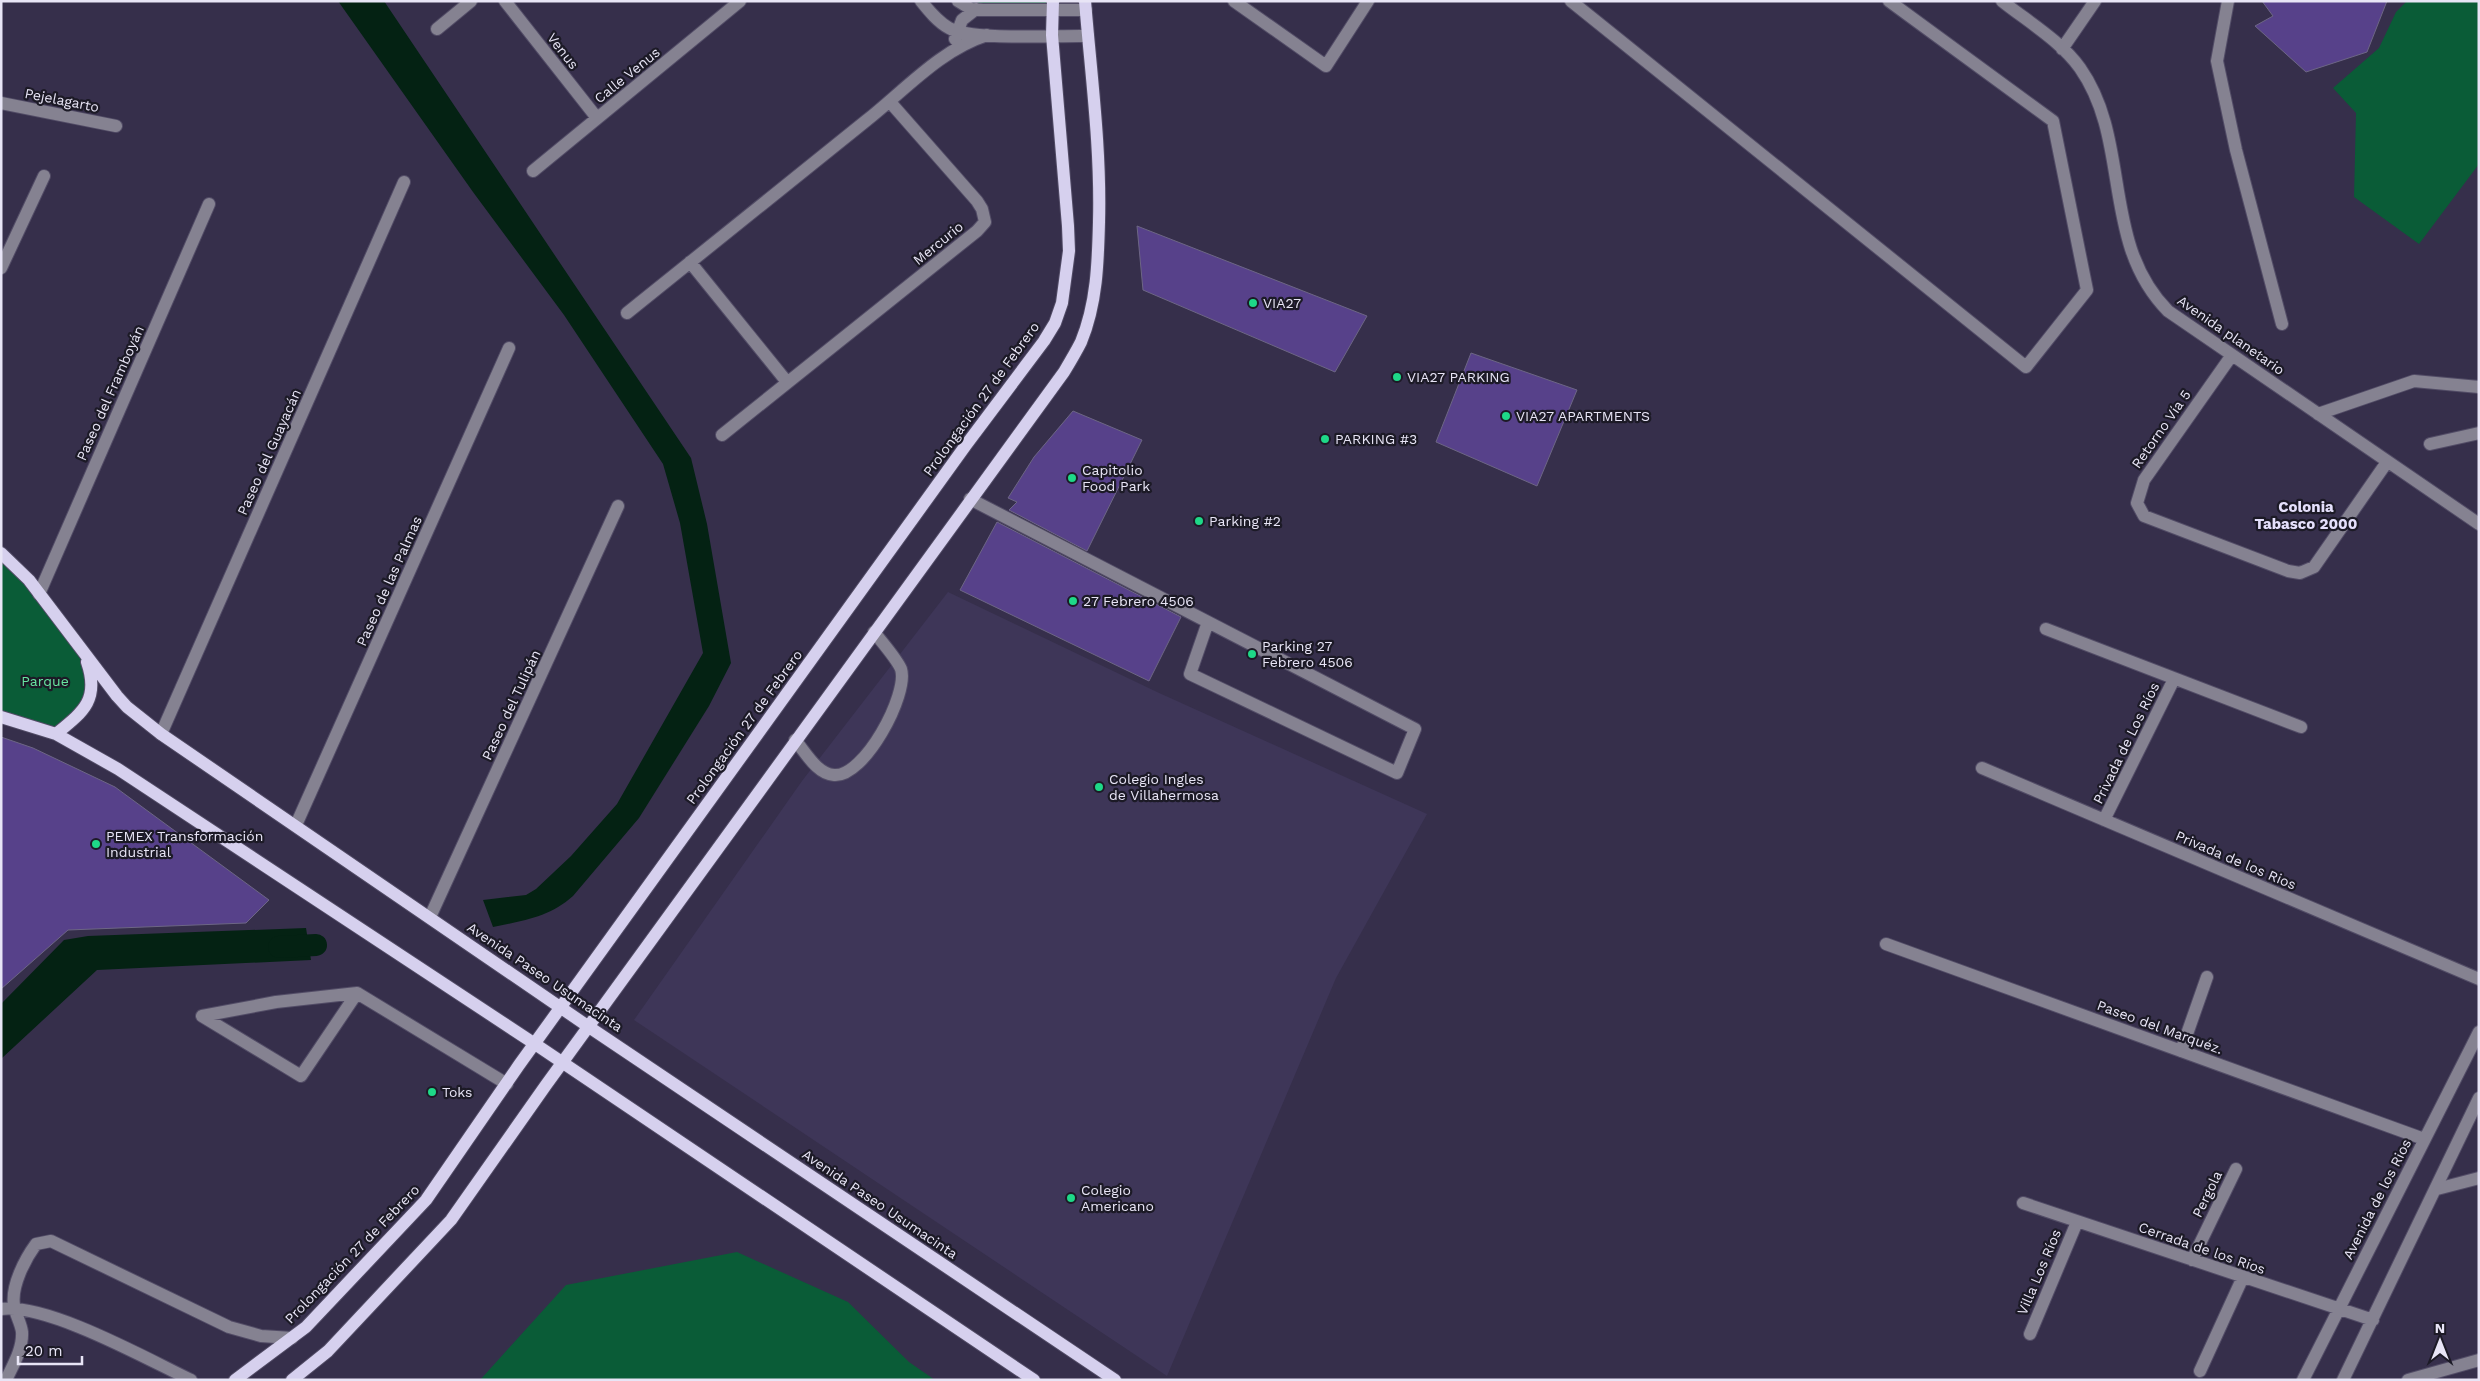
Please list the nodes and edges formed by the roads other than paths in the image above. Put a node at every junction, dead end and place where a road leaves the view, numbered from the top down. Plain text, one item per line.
1 (471, 1) edge
2 (505, 1) edge
3 (740, 1) edge
4 (921, 1) edge
5 (958, 1) edge
6 (1234, 1) edge
7 (1368, 1) edge
8 (1571, 1) edge
9 (1890, 1) edge
10 (2002, 1) edge
11 (2094, 1) edge
12 (2228, 1) edge
13 (1053, 5) edge
14 (1086, 6) edge
15 (976, 9) junction
16 (437, 29) dead end
17 (957, 32) junction
18 (987, 35) junction
19 (1052, 35) junction
20 (1088, 36) junction
21 (2062, 49) junction
22 (948, 52) junction
23 (890, 102) junction
24 (1, 103) edge
25 (597, 118) junction
26 (116, 126) dead end
27 (533, 171) dead end
28 (44, 176) dead end
29 (404, 182) dead end
30 (209, 204) dead end
31 (690, 262) junction
32 (1, 268) edge
33 (626, 313) dead end
34 (2282, 324) dead end
35 (508, 348) dead end
36 (2232, 355) junction
37 (787, 382) junction
38 (2479, 387) edge
39 (2318, 414) junction
40 (2479, 433) edge
41 (722, 435) dead end
42 (2430, 444) dead end
43 (2387, 462) junction
44 (970, 499) junction
45 (618, 506) dead end
46 (2479, 524) edge
47 (1, 553) edge
48 (39, 594) junction
49 (1208, 622) junction
50 (2046, 629) dead end
51 (874, 632) junction
52 (85, 654) junction
53 (2174, 679) junction
54 (1, 717) edge
55 (2301, 727) dead end
56 (56, 734) junction
57 (161, 734) junction
58 (796, 740) junction
59 (1982, 768) dead end
60 (2104, 820) junction
61 (296, 825) junction
62 (430, 917) junction
63 (1886, 944) dead end
64 (2207, 977) dead end
65 (2479, 979) edge
66 (357, 993) junction
67 (561, 1007) junction
68 (589, 1026) junction
69 (2479, 1032) edge
70 (535, 1044) junction
71 (2181, 1051) junction
72 (563, 1063) junction
73 (506, 1084) junction
74 (2479, 1098) edge
75 (2424, 1139) junction
76 (2236, 1169) dead end
77 (2479, 1178) edge
78 (2437, 1189) junction
79 (2023, 1204) dead end
80 (2077, 1222) junction
81 (2192, 1260) junction
82 (2244, 1277) junction
83 (8, 1308) edge
84 (2337, 1309) junction
85 (2373, 1320) junction
86 (2030, 1334) dead end
87 (292, 1338) junction
88 (2479, 1360) edge
89 (2200, 1371) dead end
90 (6, 1380) edge
91 (191, 1380) edge
92 (235, 1380) edge
93 (292, 1380) edge
94 (1034, 1380) edge
95 (1115, 1380) edge
96 (2303, 1380) edge
97 (2344, 1380) edge
98 (2408, 1380) edge

1 - 16 street
2 - 25 street, Venus
3 - 25 street, Calle Venus
4 - 17 street
5 - 15 street
6 - 7 street
8 - 9 street
10 - 21 street, Avenida planetario
11 - 21 street
12 - 34 street
13 - 14 street
13 - 15 street
13 - 19 main road, Prolongación 27 de Febrero
14 - 20 main road
15 - 17 street
17 - 18 street
17 - 22 street
18 - 19 street
18 - 22 street
19 - 20 street
19 - 67 main road, Prolongación 27 de Febrero
20 - 44 main road
21 - 36 street, Avenida planetario
22 - 23 street
23 - 31 street
23 - 37 street, Mercurio
24 - 26 street, Pejelagarto
25 - 27 street, Calle Venus
28 - 32 street
29 - 57 street, Paseo del Guayacán
30 - 48 street, Paseo del Framboyán
31 - 33 street
31 - 37 street
35 - 61 street, Paseo de las Palmas
36 - 39 street, Avenida planetario
36 - 43 street, Retorno Vía 5
37 - 41 street, Mercurio
38 - 39 street
39 - 43 street, Avenida planetario
40 - 42 street
43 - 46 street, Avenida planetario
44 - 49 street
44 - 51 main road
45 - 62 street, Paseo del Tulipán
47 - 48 main road, Avenida Paseo Usumacinta
48 - 52 main road, Avenida Paseo Usumacinta
49 - 49 street
50 - 53 street, Privada de Los Ríos
51 - 58 main road
51 - 58 street
52 - 56 main road
52 - 57 main road, Avenida Paseo Usumacinta
53 - 55 street, Privada de Los Ríos
53 - 60 street, Privada de Los Ríos
54 - 56 main road
56 - 70 main road
57 - 61 main road, Avenida Paseo Usumacinta
58 - 68 main road
59 - 60 street, Privada de los Rios
60 - 65 street, Privada de los Rios
61 - 62 main road, Avenida Paseo Usumacinta
62 - 67 main road, Avenida Paseo Usumacinta
63 - 71 street, Paseo del Marquéz.
64 - 71 street
66 - 66 street
66 - 73 street
67 - 68 main road, Avenida Paseo Usumacinta
67 - 70 main road, Prolongación 27 de Febrero
68 - 72 main road
68 - 95 main road, Avenida Paseo Usumacinta
69 - 75 street, Avenida de los Rios
70 - 72 main road
70 - 73 main road, Prolongación 27 de Febrero
71 - 75 street, Paseo del Marquéz.
72 - 93 main road
72 - 94 main road
73 - 87 main road, Prolongación 27 de Febrero
74 - 78 street
75 - 84 street, Avenida de los Rios
76 - 81 street, Pergola
77 - 78 street
78 - 85 street
79 - 80 street, Cerrada de los Rios
80 - 81 street, Cerrada de los Rios
80 - 86 street, Villa Los Ríos
81 - 82 street, Cerrada de los Rios
82 - 84 street, Cerrada de los Rios
82 - 89 street
83 - 87 street
83 - 90 street
83 - 91 street
84 - 85 street, Cerrada de los Rios
84 - 96 street, Avenida de los Rios
85 - 97 street
87 - 92 main road, Prolongación 27 de Febrero
88 - 98 street

